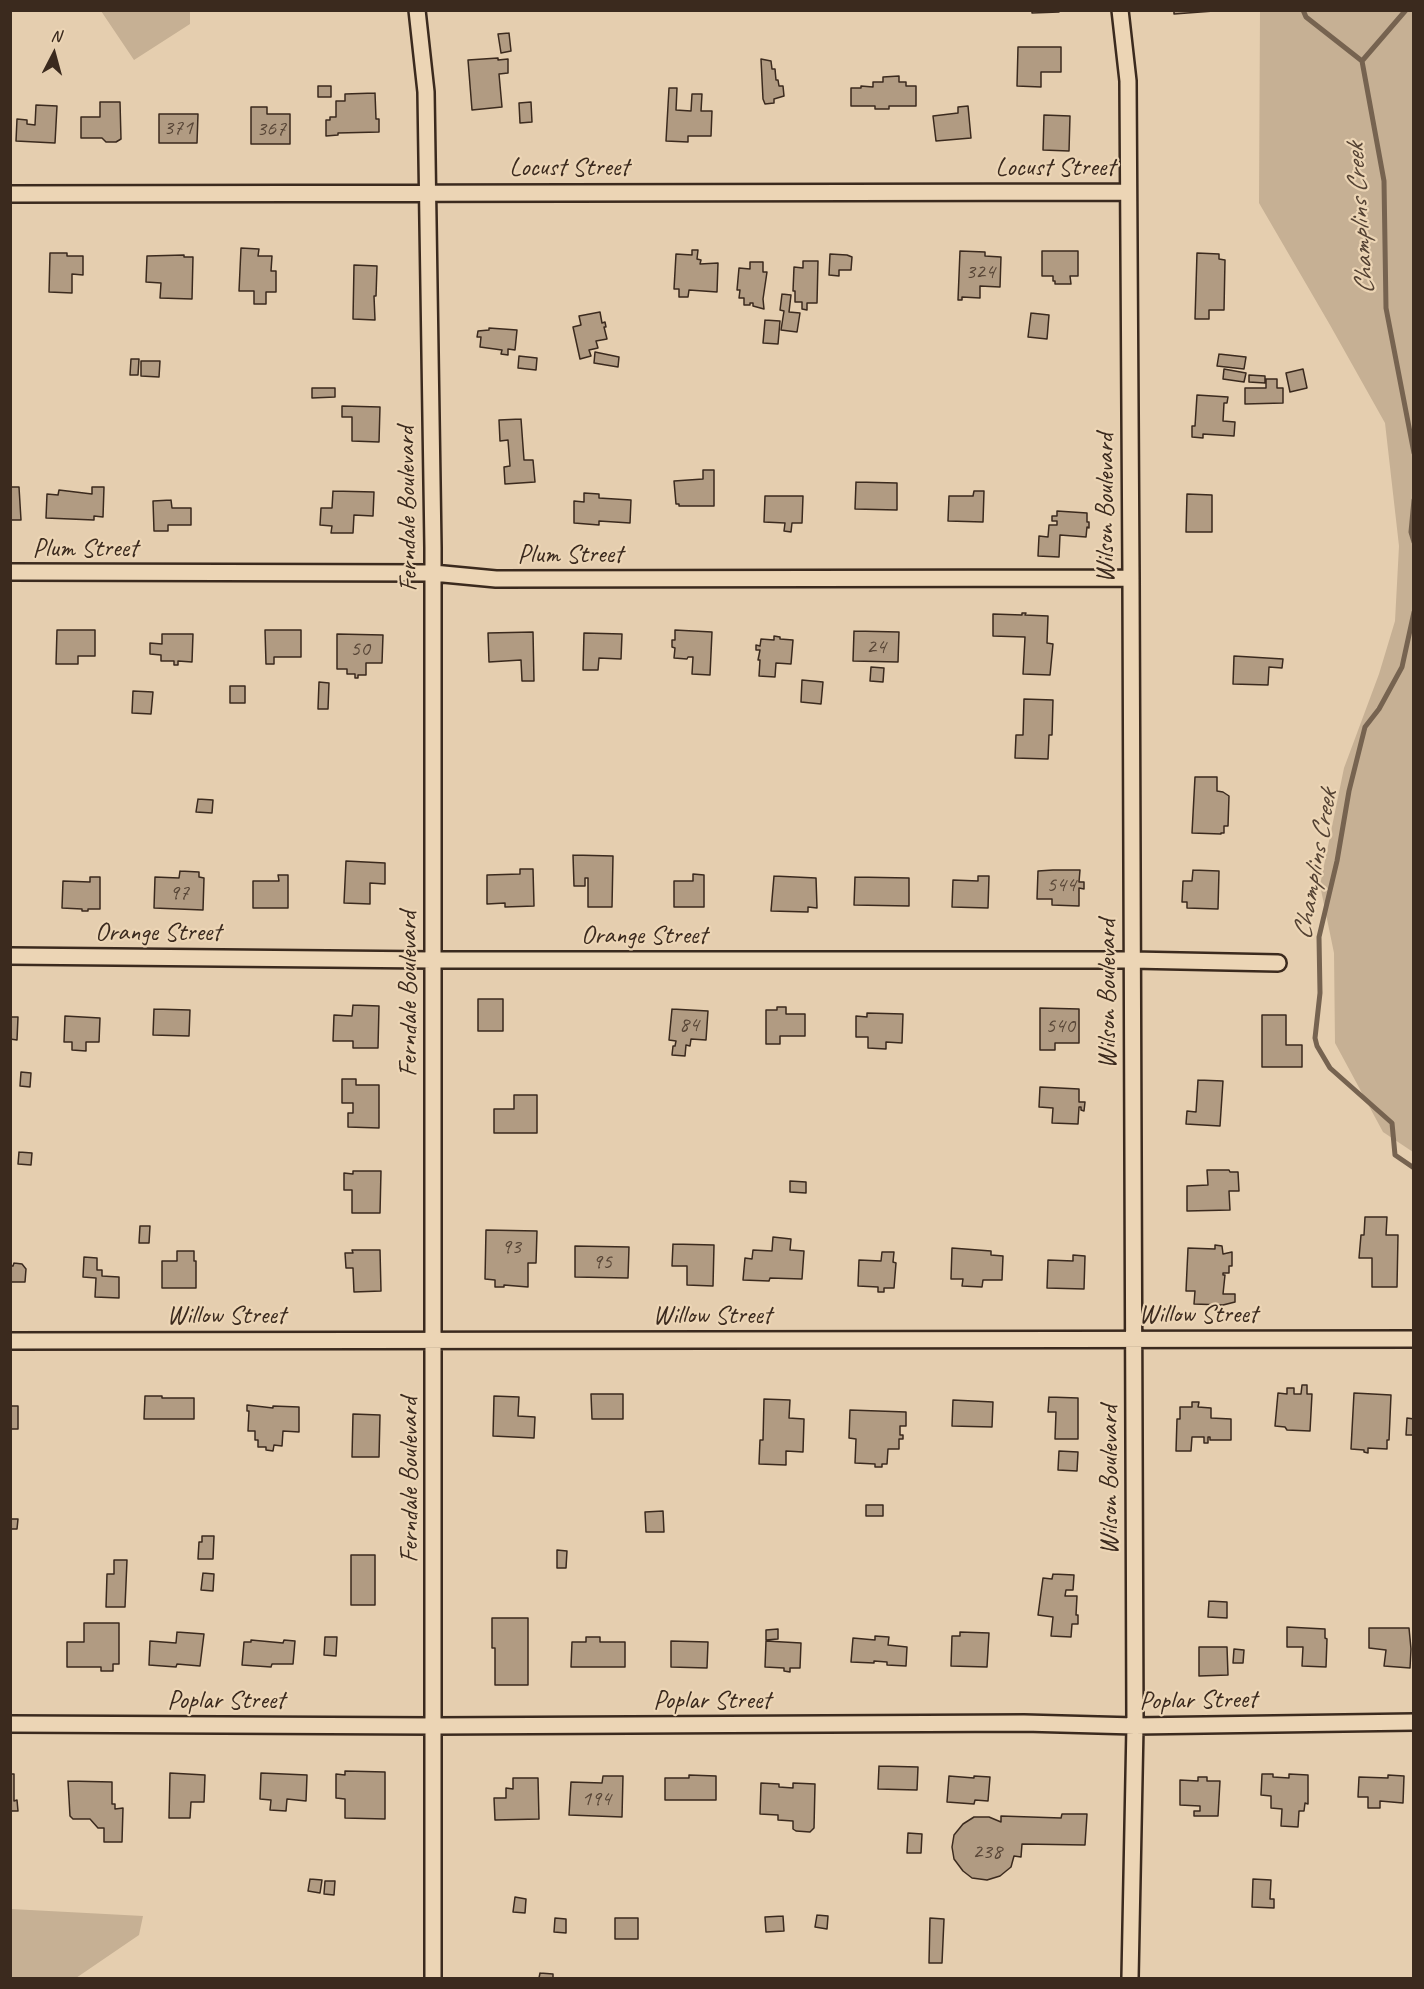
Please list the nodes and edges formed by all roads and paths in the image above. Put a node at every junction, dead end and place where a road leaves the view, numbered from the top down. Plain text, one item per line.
1 (417, 10) edge
2 (1120, 10) edge
3 (428, 192) junction
4 (1128, 192) junction
5 (10, 194) edge
6 (10, 572) edge
7 (433, 573) junction
8 (1131, 578) junction
9 (10, 956) edge
10 (433, 960) junction
11 (1132, 960) junction
12 (1278, 963) dead end
13 (1133, 1339) junction
14 (1413, 1339) edge
15 (434, 1340) junction
16 (10, 1341) edge
17 (1413, 1722) edge
18 (10, 1724) edge
19 (434, 1726) junction
20 (1135, 1726) junction
21 (433, 1978) edge
22 (1130, 1978) edge

1 - 3 street, Ferndale Boulevard
2 - 4 street, Wilson Boulevard
3 - 4 street, Locust Street
3 - 5 street, Locust Street
3 - 7 street, Ferndale Boulevard
4 - 8 street, Wilson Boulevard
6 - 7 street, Plum Street
7 - 8 street, Plum Street
7 - 10 street, Ferndale Boulevard
8 - 11 street, Wilson Boulevard
9 - 10 street, Orange Street
10 - 11 street, Orange Street
10 - 15 street, Ferndale Boulevard
11 - 12 street, Orange Street
11 - 13 street, Wilson Boulevard
13 - 14 street, Willow Street
13 - 15 street, Willow Street
13 - 20 street, Wilson Boulevard
15 - 16 street, Willow Street
15 - 19 street, Ferndale Boulevard
17 - 20 street, Poplar Street
18 - 19 street, Poplar Street
19 - 20 street, Poplar Street
19 - 21 street, Ferndale Boulevard
20 - 22 street, Wilson Boulevard

